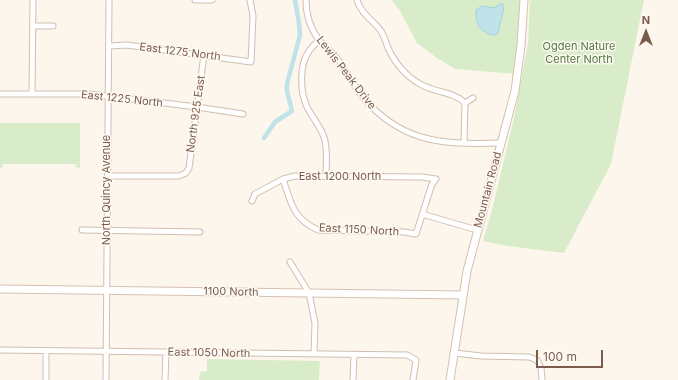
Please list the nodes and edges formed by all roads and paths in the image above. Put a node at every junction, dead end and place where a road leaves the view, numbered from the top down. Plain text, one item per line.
1 (33, 0) edge
2 (109, 0) edge
3 (195, 0) edge
4 (212, 0) edge
5 (250, 0) edge
6 (306, 0) edge
7 (357, 0) edge
8 (524, 0) edge
9 (33, 26) junction
10 (53, 26) dead end
11 (319, 40) junction
12 (109, 46) junction
13 (204, 55) junction
14 (0, 94) edge
15 (32, 94) junction
16 (107, 96) junction
17 (473, 98) dead end
18 (465, 103) junction
19 (197, 107) junction
20 (243, 114) dead end
21 (464, 142) junction
22 (501, 143) junction
23 (108, 176) junction
24 (326, 177) junction
25 (283, 179) junction
26 (252, 201) dead end
27 (422, 214) junction
28 (82, 230) dead end
29 (477, 230) junction
30 (107, 231) junction
31 (200, 232) dead end
32 (290, 262) dead end
33 (0, 289) edge
34 (107, 290) junction
35 (309, 293) junction
36 (463, 295) junction
37 (0, 350) edge
38 (46, 351) junction
39 (106, 352) junction
40 (166, 352) junction
41 (455, 353) junction
42 (314, 354) junction
43 (354, 355) junction
44 (46, 380) edge
45 (106, 380) edge
46 (165, 380) edge
47 (353, 380) edge
48 (413, 380) edge
49 (450, 380) edge
50 (542, 380) edge

1 - 9 street
2 - 12 street, North Quincy Avenue
3 - 4 street
5 - 13 street, East 1275 North
6 - 11 street, Lewis Peak Drive
7 - 18 street
8 - 22 street, Mountain Road
9 - 10 street
9 - 15 street
11 - 21 street, Lewis Peak Drive
11 - 24 street
12 - 13 street, East 1275 North
12 - 16 street, North Quincy Avenue
13 - 19 street, North 925 East
14 - 15 street, East 1225 North
15 - 16 street, East 1225 North
16 - 19 street, East 1225 North
16 - 23 street, North Quincy Avenue
17 - 18 street
18 - 21 street
19 - 20 street, East 1225 North
19 - 23 street, North 925 East
21 - 22 street, Lewis Peak Drive
22 - 29 street, Mountain Road
23 - 30 street, North Quincy Avenue
24 - 25 street, East 1200 North
24 - 27 street, East 1200 North
25 - 26 street, East 1200 North
25 - 27 street, East 1150 North
27 - 29 street
28 - 30 street
29 - 36 street, Mountain Road
30 - 31 street
30 - 34 street, North Quincy Avenue
32 - 35 street
33 - 34 street, 1100 North
34 - 35 street, 1100 North
34 - 39 street, North Quincy Avenue
35 - 36 street, 1100 North
35 - 42 street
36 - 41 street, Mountain Road
37 - 38 street, East 1050 North
38 - 39 street, East 1050 North
38 - 44 street
39 - 40 street, East 1050 North
39 - 45 street, North Quincy Avenue
40 - 42 street, East 1050 North
40 - 46 street
41 - 49 street, Mountain Road
41 - 50 street
42 - 43 street, East 1050 North
43 - 47 street
43 - 48 street, East 1050 North

